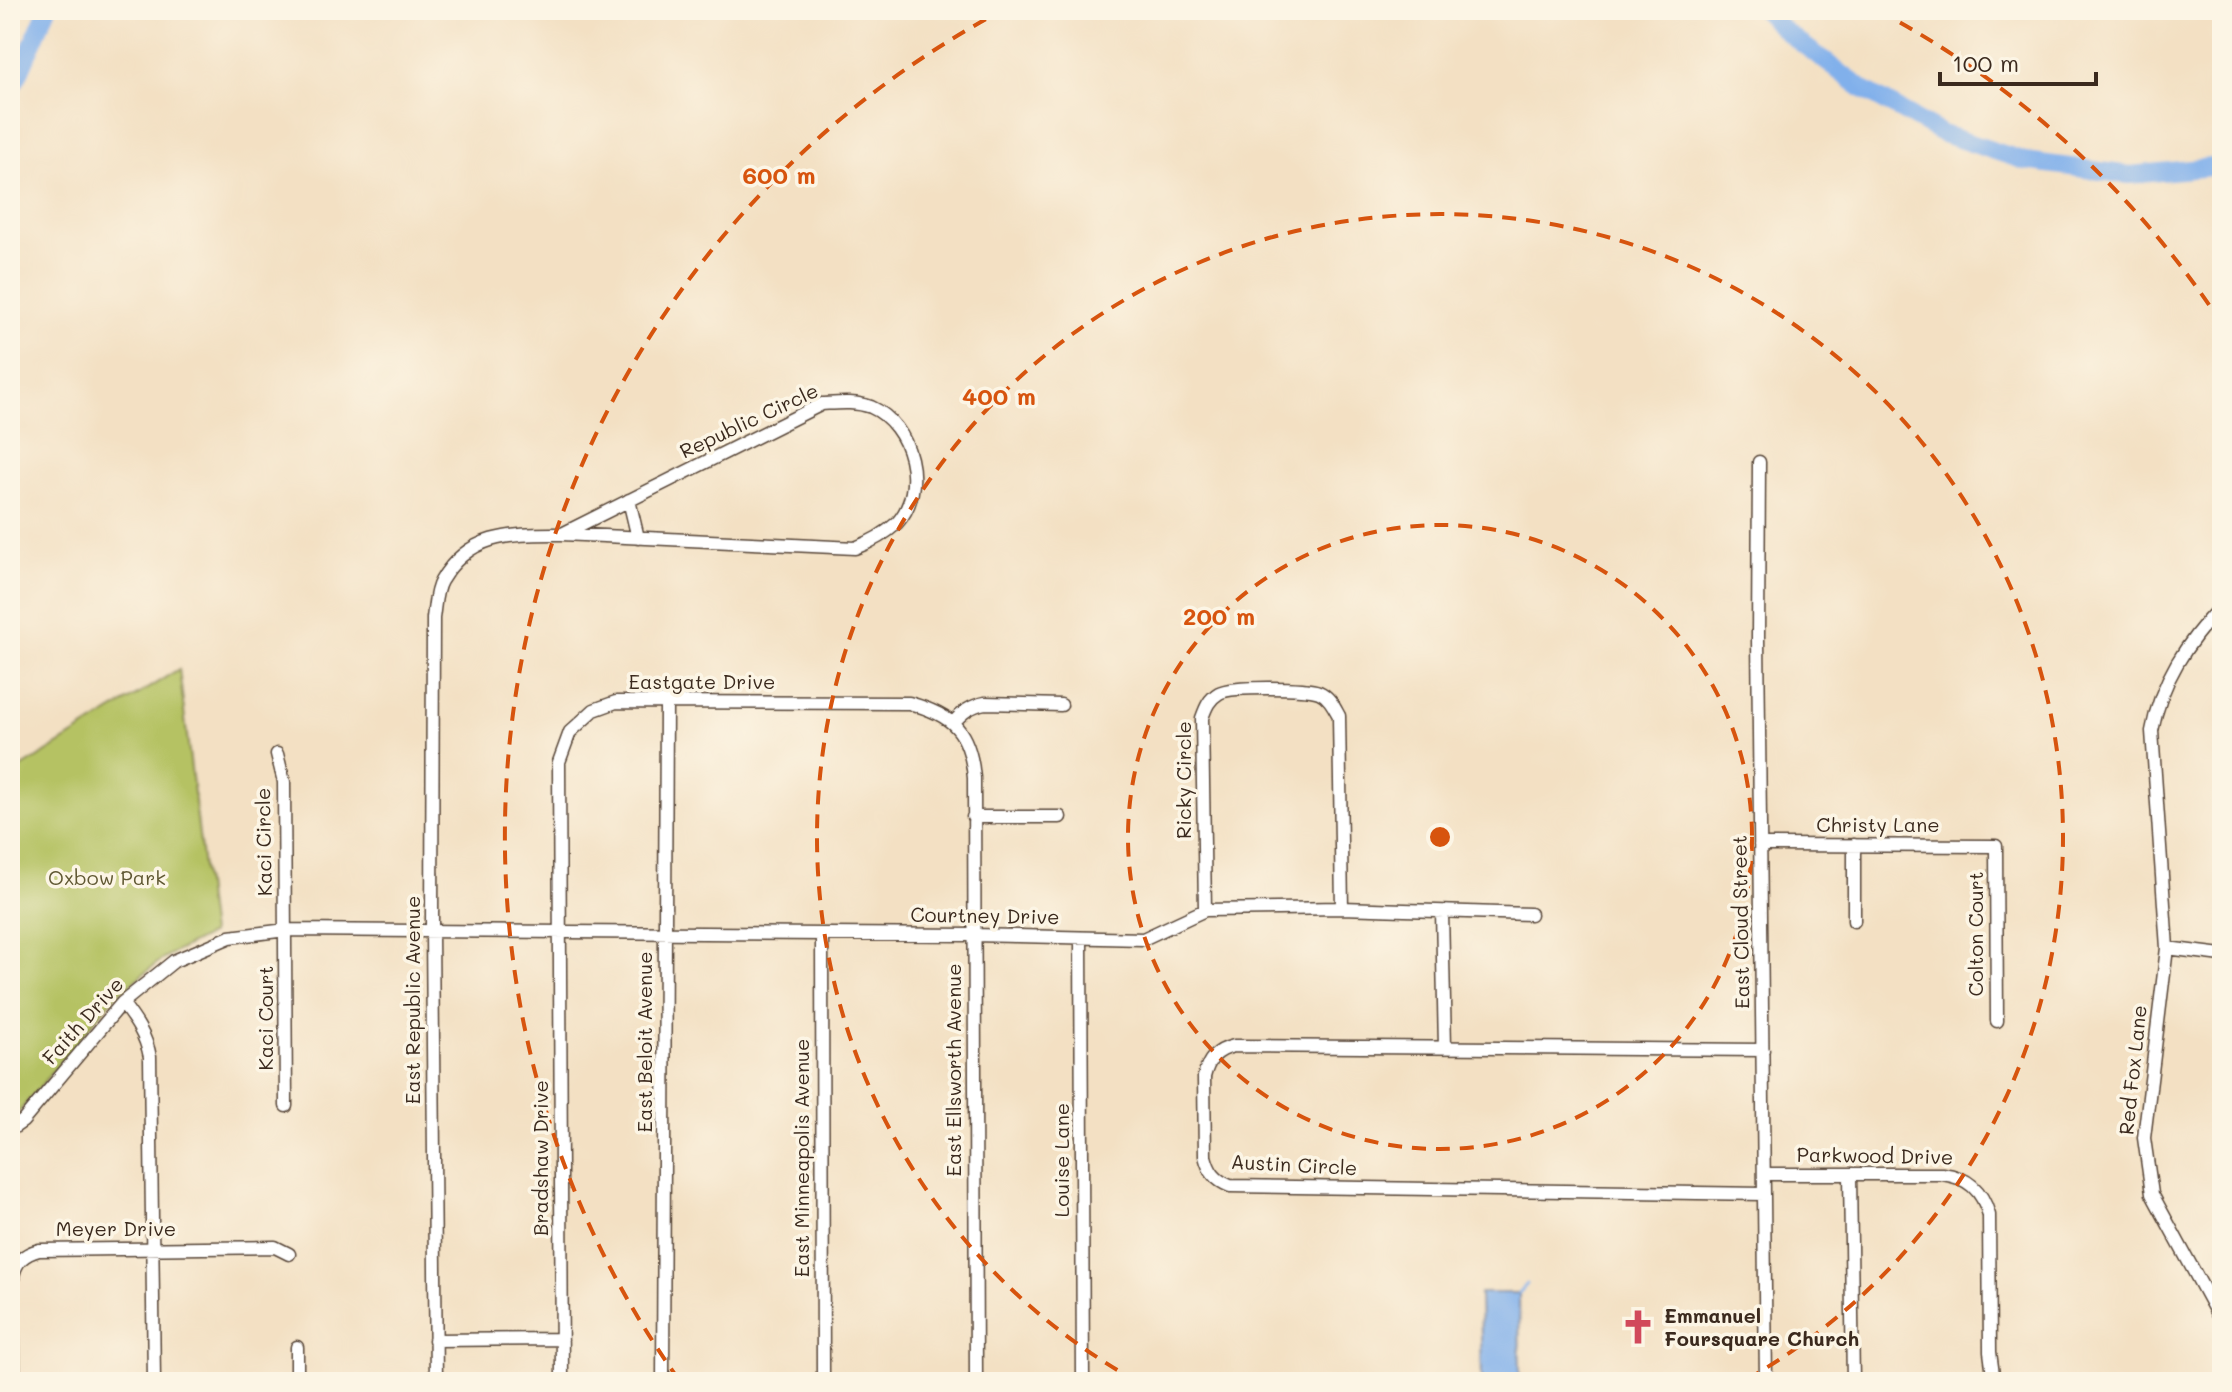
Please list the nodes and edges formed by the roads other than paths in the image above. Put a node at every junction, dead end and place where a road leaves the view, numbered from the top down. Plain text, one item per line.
1 (1759, 462) dead end
2 (629, 500) junction
3 (562, 534) junction
4 (638, 538) junction
5 (2222, 605) edge
6 (433, 618) joint
7 (666, 702) junction
8 (1061, 705) dead end
9 (953, 723) junction
10 (277, 754) dead end
11 (973, 817) junction
12 (1060, 817) dead end
13 (1760, 845) junction
14 (1854, 845) junction
15 (1996, 846) joint
16 (1342, 908) junction
17 (1205, 910) junction
18 (1442, 912) junction
19 (1530, 914) dead end
20 (1854, 921) dead end
21 (286, 930) junction
22 (432, 931) junction
23 (560, 933) junction
24 (666, 933) junction
25 (822, 934) junction
26 (973, 935) junction
27 (1081, 938) junction
28 (2167, 948) junction
29 (2222, 955) edge
30 (122, 1003) junction
31 (1997, 1021) dead end
32 (1445, 1047) junction
33 (1763, 1050) junction
34 (286, 1106) dead end
35 (10, 1130) edge
36 (1764, 1174) junction
37 (1850, 1175) junction
38 (1764, 1194) junction
39 (153, 1250) junction
40 (289, 1254) dead end
41 (2222, 1323) edge
42 (12, 1335) edge
43 (562, 1339) junction
44 (435, 1340) junction
45 (297, 1347) dead end
46 (14, 1382) edge
47 (154, 1382) edge
48 (297, 1382) edge
49 (436, 1382) edge
50 (562, 1382) edge
51 (663, 1382) edge
52 (823, 1382) edge
53 (976, 1382) edge
54 (1083, 1382) edge
55 (1766, 1382) edge
56 (1853, 1382) edge
57 (1994, 1382) edge

1 - 13 street, East Cloud Street
2 - 3 street, Republic Circle
2 - 4 street
2 - 4 street, Republic Circle
3 - 4 street, Republic Circle
3 - 6 street, Republic Circle
5 - 28 street, Red Fox Lane
6 - 22 street, East Republic Avenue
7 - 9 street, Eastgate Drive
7 - 23 street, Eastgate Drive
7 - 24 street, East Beloit Avenue
8 - 9 street
9 - 11 street, East Ellsworth Avenue
10 - 21 street, Kaci Circle
11 - 12 street
11 - 26 street, East Ellsworth Avenue
13 - 14 street, Christy Lane
13 - 33 street, East Cloud Street
14 - 15 street, Christy Lane
14 - 20 street
15 - 31 street, Colton Court
16 - 17 street, Courtney Drive
16 - 17 street, Ricky Circle
16 - 18 street, Courtney Drive
17 - 27 street, Courtney Drive
18 - 19 street, Courtney Drive
18 - 32 street
21 - 22 street, Faith Drive
21 - 30 street, Faith Drive
21 - 34 street, Kaci Court
22 - 23 street, Courtney Drive
22 - 44 street, East Republic Avenue
23 - 24 street, Courtney Drive
23 - 43 street, Bradshaw Drive
24 - 25 street, Courtney Drive
24 - 51 street, East Beloit Avenue
25 - 26 street, Courtney Drive
25 - 52 street, East Minneapolis Avenue
26 - 27 street, Courtney Drive
26 - 53 street, East Ellsworth Avenue
27 - 54 street, Louise Lane
28 - 29 street
28 - 41 street, Red Fox Lane
30 - 35 street, Faith Drive
30 - 39 street
32 - 33 street, Austin Circle
32 - 38 street, Austin Circle
33 - 36 street, East Cloud Street
36 - 37 street, Parkwood Drive
36 - 38 street, East Cloud Street
37 - 56 street
37 - 57 street, Parkwood Drive
38 - 55 street, East Cloud Street
39 - 40 street, Meyer Drive
39 - 42 street, Meyer Drive
39 - 47 street
42 - 46 street, Meyer Drive
43 - 44 street
43 - 50 street, Bradshaw Drive
44 - 49 street, East Republic Avenue
45 - 48 street

